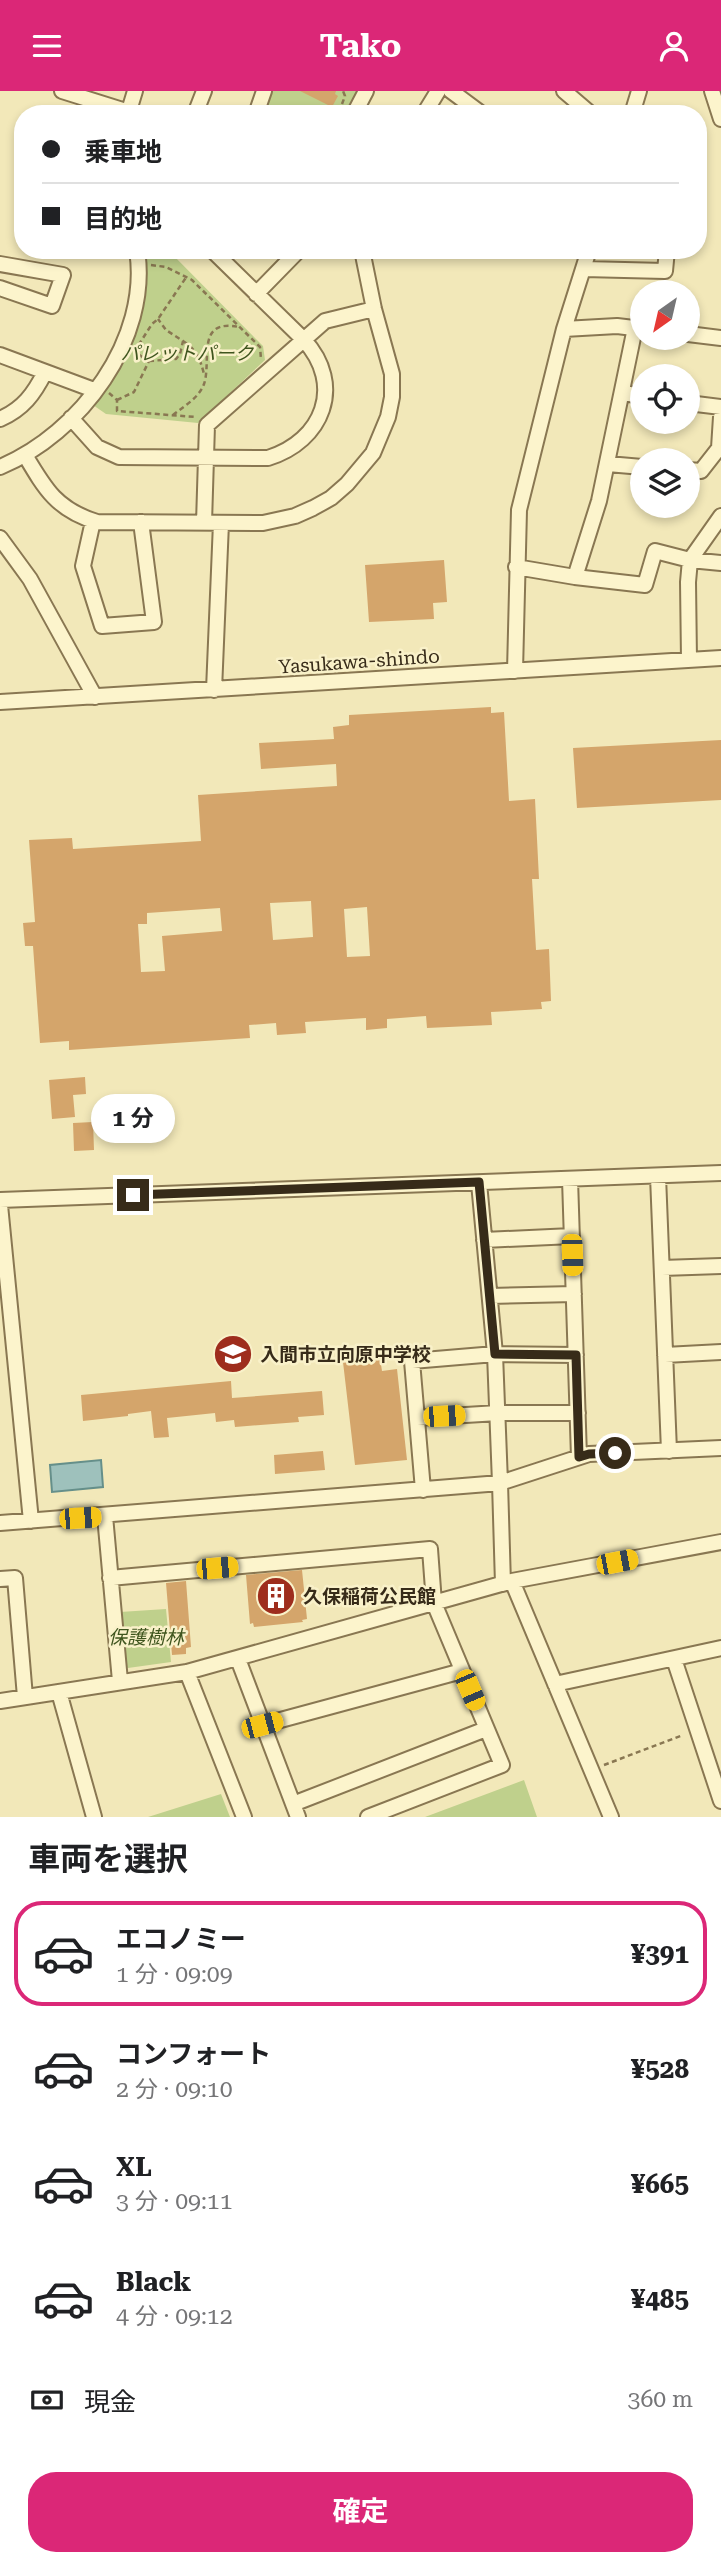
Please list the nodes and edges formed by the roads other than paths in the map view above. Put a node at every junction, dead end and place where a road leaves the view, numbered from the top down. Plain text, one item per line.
1 (62, 91) edge
2 (450, 91) edge
3 (564, 91) edge
4 (712, 91) edge
5 (105, 105) edge
6 (469, 105) edge
7 (579, 105) edge
8 (721, 119) edge
9 (139, 259) edge
10 (224, 259) edge
11 (290, 259) edge
12 (364, 259) edge
13 (587, 259) edge
14 (667, 259) edge
15 (0, 264) edge
16 (584, 269) junction
17 (0, 288) edge
18 (256, 294) junction
19 (374, 309) junction
20 (630, 327) edge
21 (564, 329) junction
22 (700, 335) edge
23 (721, 338) edge
24 (304, 340) junction
25 (634, 350) edge
26 (0, 355) edge
27 (45, 372) junction
28 (97, 387) junction
29 (623, 393) junction
30 (630, 394) edge
31 (700, 404) edge
32 (721, 407) edge
33 (721, 417) edge
34 (71, 418) junction
35 (0, 419) edge
36 (25, 455) junction
37 (205, 458) junction
38 (608, 464) junction
39 (630, 466) edge
40 (0, 467) edge
41 (700, 471) edge
42 (721, 516) edge
43 (93, 521) junction
44 (141, 522) junction
45 (204, 523) junction
46 (221, 523) junction
47 (0, 538) edge
48 (690, 560) junction
49 (721, 563) edge
50 (516, 567) junction
51 (575, 577) junction
52 (721, 658) edge
53 (689, 660) junction
54 (515, 671) junction
55 (214, 690) junction
56 (95, 697) junction
57 (0, 702) edge
58 (721, 1173) edge
59 (658, 1176) junction
60 (570, 1179) junction
61 (479, 1182) junction
62 (0, 1203) edge
63 (572, 1236) junction
64 (485, 1240) junction
65 (721, 1266) edge
66 (662, 1268) junction
67 (573, 1294) junction
68 (490, 1296) junction
69 (721, 1353) edge
70 (495, 1354) junction
71 (576, 1355) junction
72 (665, 1355) junction
73 (498, 1413) junction
74 (578, 1413) junction
75 (417, 1418) junction
76 (721, 1448) edge
77 (669, 1451) junction
78 (579, 1457) junction
79 (500, 1483) junction
80 (424, 1490) junction
81 (105, 1516) junction
82 (30, 1521) junction
83 (0, 1523) edge
84 (721, 1542) edge
85 (110, 1578) junction
86 (0, 1579) edge
87 (508, 1582) junction
88 (434, 1603) junction
89 (721, 1648) edge
90 (238, 1659) junction
91 (674, 1659) junction
92 (462, 1671) junction
93 (187, 1672) junction
94 (120, 1681) junction
95 (555, 1684) junction
96 (59, 1692) junction
97 (25, 1697) junction
98 (0, 1701) edge
99 (262, 1725) junction
100 (486, 1729) junction
101 (721, 1801) edge
102 (296, 1811) edge
103 (94, 1817) edge
104 (244, 1817) edge
105 (368, 1817) edge
106 (611, 1817) edge

1 - 5 street
2 - 6 street
3 - 7 street
4 - 8 street
9 - 28 street
10 - 18 street
11 - 18 street
12 - 19 street
13 - 16 street
14 - 16 street
15 - 17 street
16 - 21 street
18 - 24 street
19 - 24 street
19 - 46 street
20 - 21 street
21 - 50 street
22 - 23 street
24 - 37 street
24 - 37 street
25 - 29 street
26 - 27 street
27 - 28 street
27 - 35 street
28 - 34 street
29 - 30 street
29 - 38 street
31 - 32 street
33 - 41 street
34 - 36 street
34 - 37 street
36 - 40 street
36 - 43 street
37 - 45 street
38 - 39 street
38 - 51 street
42 - 48 street
43 - 44 street
43 - 44 street
44 - 45 street
45 - 46 street
46 - 55 street
47 - 56 street
48 - 49 street
48 - 51 street
48 - 53 street
50 - 51 street
50 - 54 street
52 - 53 street, Yasukawa-shindo
53 - 54 street, Yasukawa-shindo
54 - 55 street, Yasukawa-shindo
55 - 56 street, Yasukawa-shindo
56 - 57 street, Yasukawa-shindo
58 - 59 street
59 - 60 street
59 - 66 street
60 - 61 street
60 - 63 street
61 - 62 street
61 - 64 street
62 - 82 street
63 - 64 street
63 - 67 street
64 - 68 street
65 - 66 street
66 - 72 street
67 - 68 street
67 - 71 street
68 - 70 street
69 - 72 street
70 - 71 street
70 - 73 street
70 - 75 street
71 - 74 street
72 - 77 street
73 - 74 street
73 - 75 street
73 - 79 street
74 - 78 street
75 - 80 street
76 - 77 street
77 - 78 street
78 - 79 street
79 - 80 street
79 - 87 street
80 - 81 street
81 - 82 street
81 - 85 street
82 - 83 street
84 - 87 street
85 - 88 street
85 - 94 street
86 - 97 street
87 - 88 street
87 - 95 street
88 - 90 street
88 - 92 street
89 - 91 street
90 - 93 street
90 - 99 street
91 - 95 street
91 - 101 street
92 - 99 street
92 - 100 street
93 - 94 street
93 - 104 street
94 - 96 street
95 - 106 street
96 - 97 street
96 - 103 street
97 - 98 street
99 - 102 street
100 - 102 street
100 - 105 street

